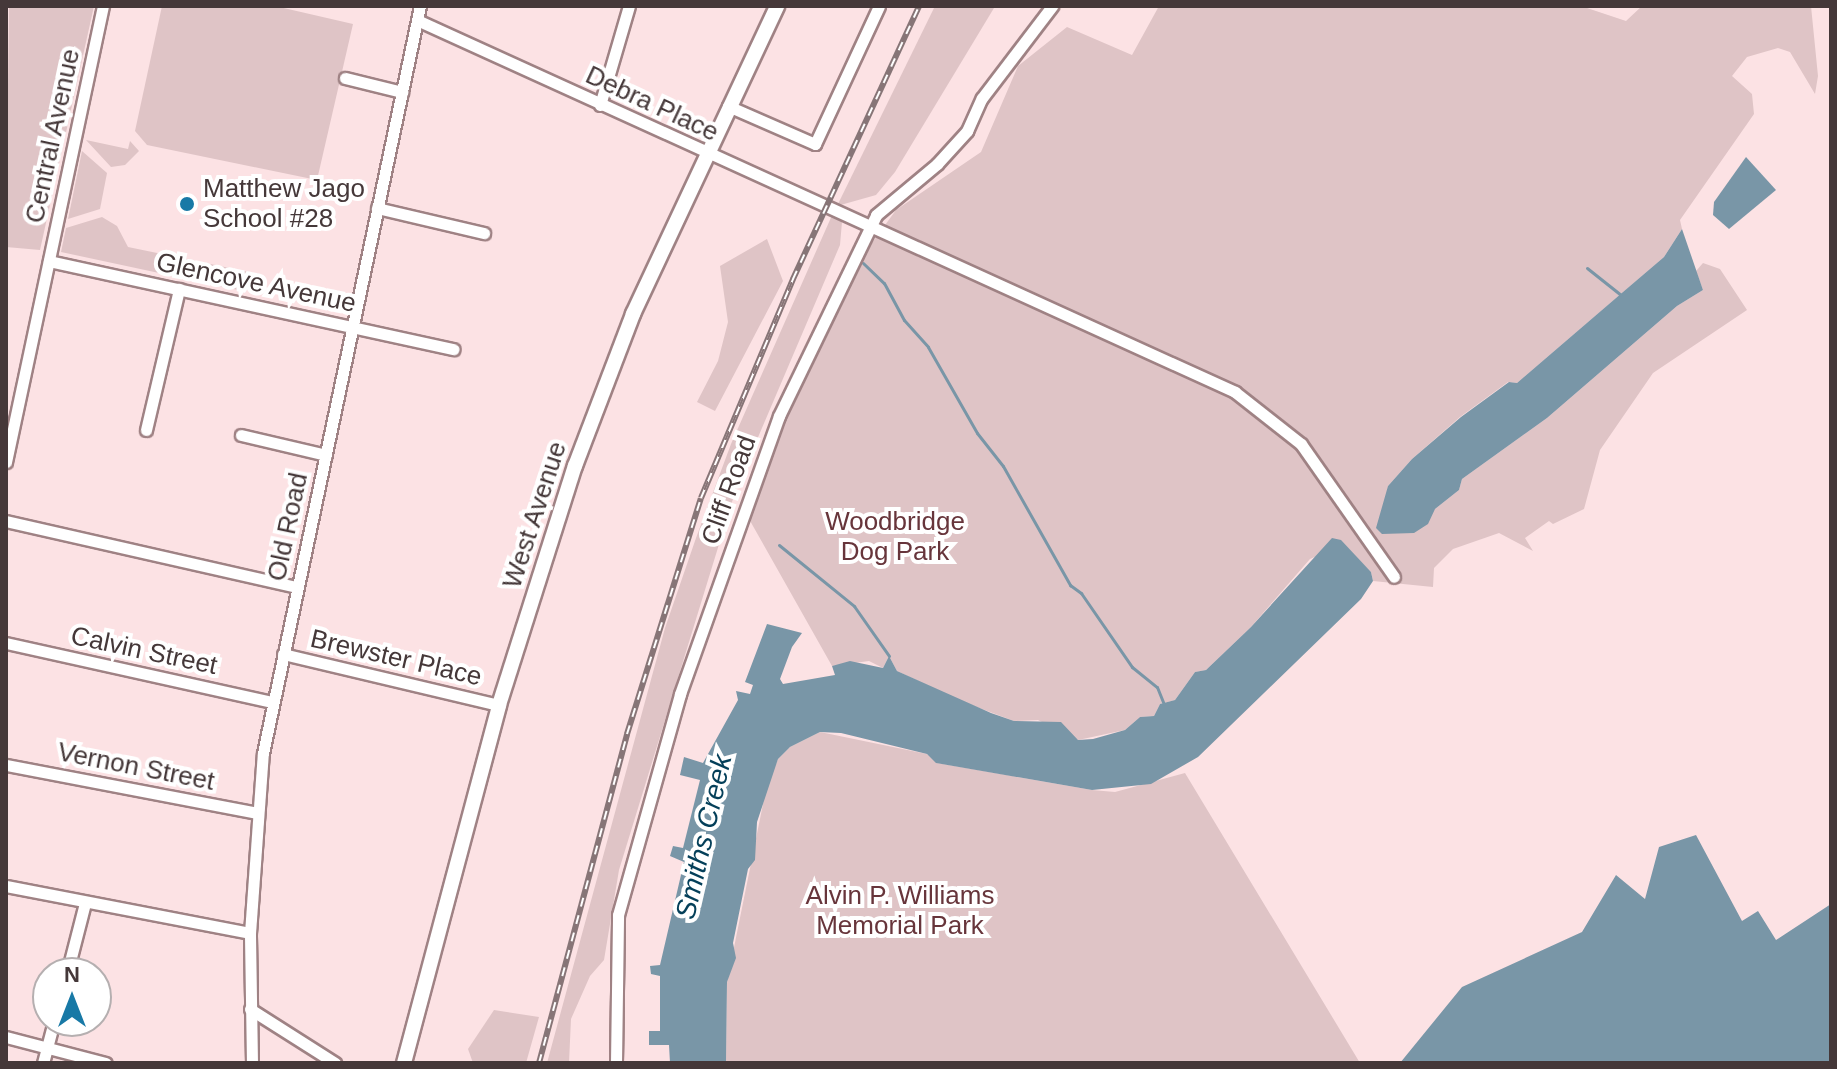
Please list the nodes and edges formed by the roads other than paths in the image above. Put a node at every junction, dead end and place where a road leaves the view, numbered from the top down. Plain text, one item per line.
1 (103, 6) edge
2 (420, 6) edge
3 (629, 6) edge
4 (879, 6) edge
5 (1052, 6) edge
6 (774, 7) edge
7 (417, 20) junction
8 (345, 78) dead end
9 (402, 92) junction
10 (600, 105) junction
11 (728, 106) junction
12 (707, 154) junction
13 (377, 208) junction
14 (870, 226) junction
15 (484, 233) dead end
16 (49, 261) junction
17 (179, 289) junction
18 (355, 327) junction
19 (454, 349) dead end
20 (146, 430) dead end
21 (241, 435) dead end
22 (326, 455) junction
23 (6, 462) edge
24 (6, 521) edge
25 (1394, 577) dead end
26 (297, 587) junction
27 (6, 643) edge
28 (283, 654) junction
29 (273, 702) junction
30 (499, 705) junction
31 (6, 765) edge
32 (257, 813) junction
33 (6, 886) edge
34 (85, 903) junction
35 (250, 933) junction
36 (71, 957) edge
37 (250, 1009) junction
38 (6, 1037) edge
39 (50, 1037) edge
40 (47, 1048) junction
41 (43, 1063) edge
42 (106, 1063) edge
43 (252, 1063) edge
44 (335, 1063) edge
45 (404, 1063) edge
46 (616, 1063) edge

1 - 16 street, Central Avenue
2 - 7 street, Old Road
3 - 10 street
4 - 11 street
5 - 14 street, Cliff Road
6 - 11 street, West Avenue
7 - 9 street, Old Road
7 - 10 street, Debra Place
8 - 9 street
9 - 13 street, Old Road
10 - 12 street, Debra Place
11 - 12 street, West Avenue
12 - 14 street, Debra Place
12 - 30 street, West Avenue
13 - 15 street
13 - 18 street, Old Road
14 - 25 street, Debra Place
14 - 46 street, Cliff Road
16 - 17 street, Glencove Avenue
16 - 23 street, Central Avenue
17 - 18 street, Glencove Avenue
17 - 20 street
18 - 19 street, Glencove Avenue
18 - 22 street, Old Road
21 - 22 street
22 - 26 street, Old Road
24 - 26 street
26 - 28 street, Old Road
27 - 29 street, Calvin Street
28 - 29 street, Old Road
28 - 30 street, Brewster Place
29 - 32 street, Old Road
30 - 45 street, West Avenue
31 - 32 street, Vernon Street
32 - 35 street, Old Road
33 - 34 street
34 - 35 street
34 - 36 street
35 - 37 street, Old Road
37 - 43 street, Old Road
37 - 44 street
38 - 40 street
39 - 40 street
40 - 41 street
40 - 42 street

